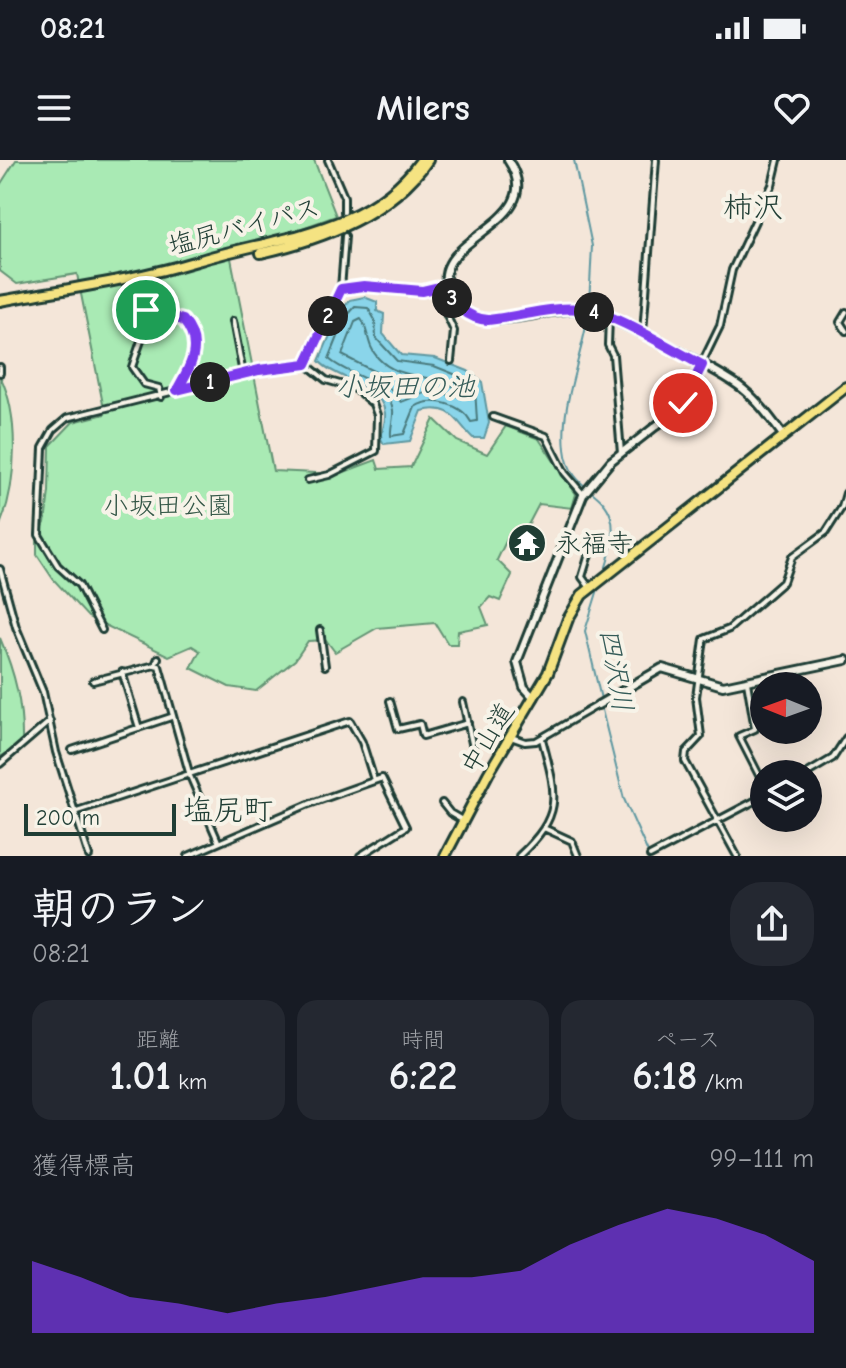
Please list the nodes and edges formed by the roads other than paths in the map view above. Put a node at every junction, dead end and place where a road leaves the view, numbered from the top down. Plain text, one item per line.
1 (328, 160) edge
2 (421, 160) edge
3 (428, 160) edge
4 (508, 160) edge
5 (656, 160) edge
6 (778, 160) edge
7 (344, 212) dead end
8 (345, 236) dead end
9 (447, 285) junction
10 (434, 288) junction
11 (341, 289) junction
12 (58, 290) junction
13 (0, 301) edge
14 (846, 312) edge
15 (609, 318) junction
16 (233, 321) dead end
17 (846, 331) edge
18 (643, 335) junction
19 (451, 361) dead end
20 (306, 364) junction
21 (702, 365) junction
22 (243, 374) junction
23 (846, 387) edge
24 (177, 390) junction
25 (161, 397) junction
26 (493, 417) dead end
27 (783, 435) junction
28 (621, 453) junction
29 (308, 480) dead end
30 (586, 490) junction
31 (846, 493) edge
32 (592, 544) dead end
33 (0, 569) edge
34 (592, 586) junction
35 (102, 630) dead end
36 (320, 630) dead end
37 (158, 658) dead end
38 (846, 660) edge
39 (155, 665) junction
40 (325, 666) dead end
41 (122, 672) junction
42 (698, 680) junction
43 (93, 681) dead end
44 (747, 682) junction
45 (534, 698) junction
46 (390, 701) dead end
47 (463, 702) dead end
48 (601, 703) joint
49 (171, 717) junction
50 (50, 721) junction
51 (468, 723) junction
52 (139, 728) junction
53 (511, 737) junction
54 (846, 738) edge
55 (542, 739) junction
56 (473, 748) dead end
57 (72, 750) dead end
58 (751, 760) edge
59 (0, 764) edge
60 (822, 765) edge
61 (190, 773) junction
62 (374, 780) junction
63 (442, 803) dead end
64 (750, 803) edge
65 (77, 811) junction
66 (462, 820) junction
67 (716, 821) junction
68 (546, 829) junction
69 (218, 841) junction
70 (651, 855) edge
71 (89, 856) edge
72 (188, 856) edge
73 (360, 856) edge
74 (445, 856) edge
75 (519, 856) edge
76 (578, 856) edge
77 (737, 856) edge

1 - 7 street
2 - 12 highway, 塩尻バイパス
3 - 12 highway, 塩尻バイパス
4 - 9 street
5 - 18 street
6 - 21 street, 中山道
8 - 11 street
9 - 10 street
9 - 15 street
10 - 11 street
10 - 19 street
11 - 20 street
12 - 13 highway, 塩尻バイパス
14 - 17 street
15 - 18 street
15 - 28 street
16 - 22 street
18 - 21 street
20 - 22 street
20 - 29 street
21 - 27 street
21 - 28 street, 中山道
22 - 24 street
23 - 27 highway
24 - 25 street
24 - 25 street
25 - 35 street
26 - 30 street
27 - 34 highway
28 - 30 street, 中山道
30 - 45 street, 中山道
31 - 42 street
32 - 34 street
33 - 50 street
34 - 45 highway
36 - 40 street
37 - 39 street
38 - 44 street
39 - 41 street
39 - 49 street
41 - 43 street
41 - 52 street
42 - 44 street
42 - 48 street
42 - 67 street
44 - 58 street
45 - 53 highway, 中山道
46 - 51 street
47 - 51 street
48 - 55 street
49 - 52 street
49 - 61 street
50 - 59 street
50 - 65 street
51 - 56 street
52 - 57 street
53 - 55 street
53 - 66 highway, 中山道
54 - 60 street
55 - 68 street
61 - 62 street
61 - 65 street
61 - 69 street
62 - 69 street
62 - 73 street
63 - 66 street
64 - 67 street
65 - 71 street
66 - 74 highway, 中山道
67 - 70 street
67 - 77 street
68 - 75 street
68 - 76 street
69 - 72 street

